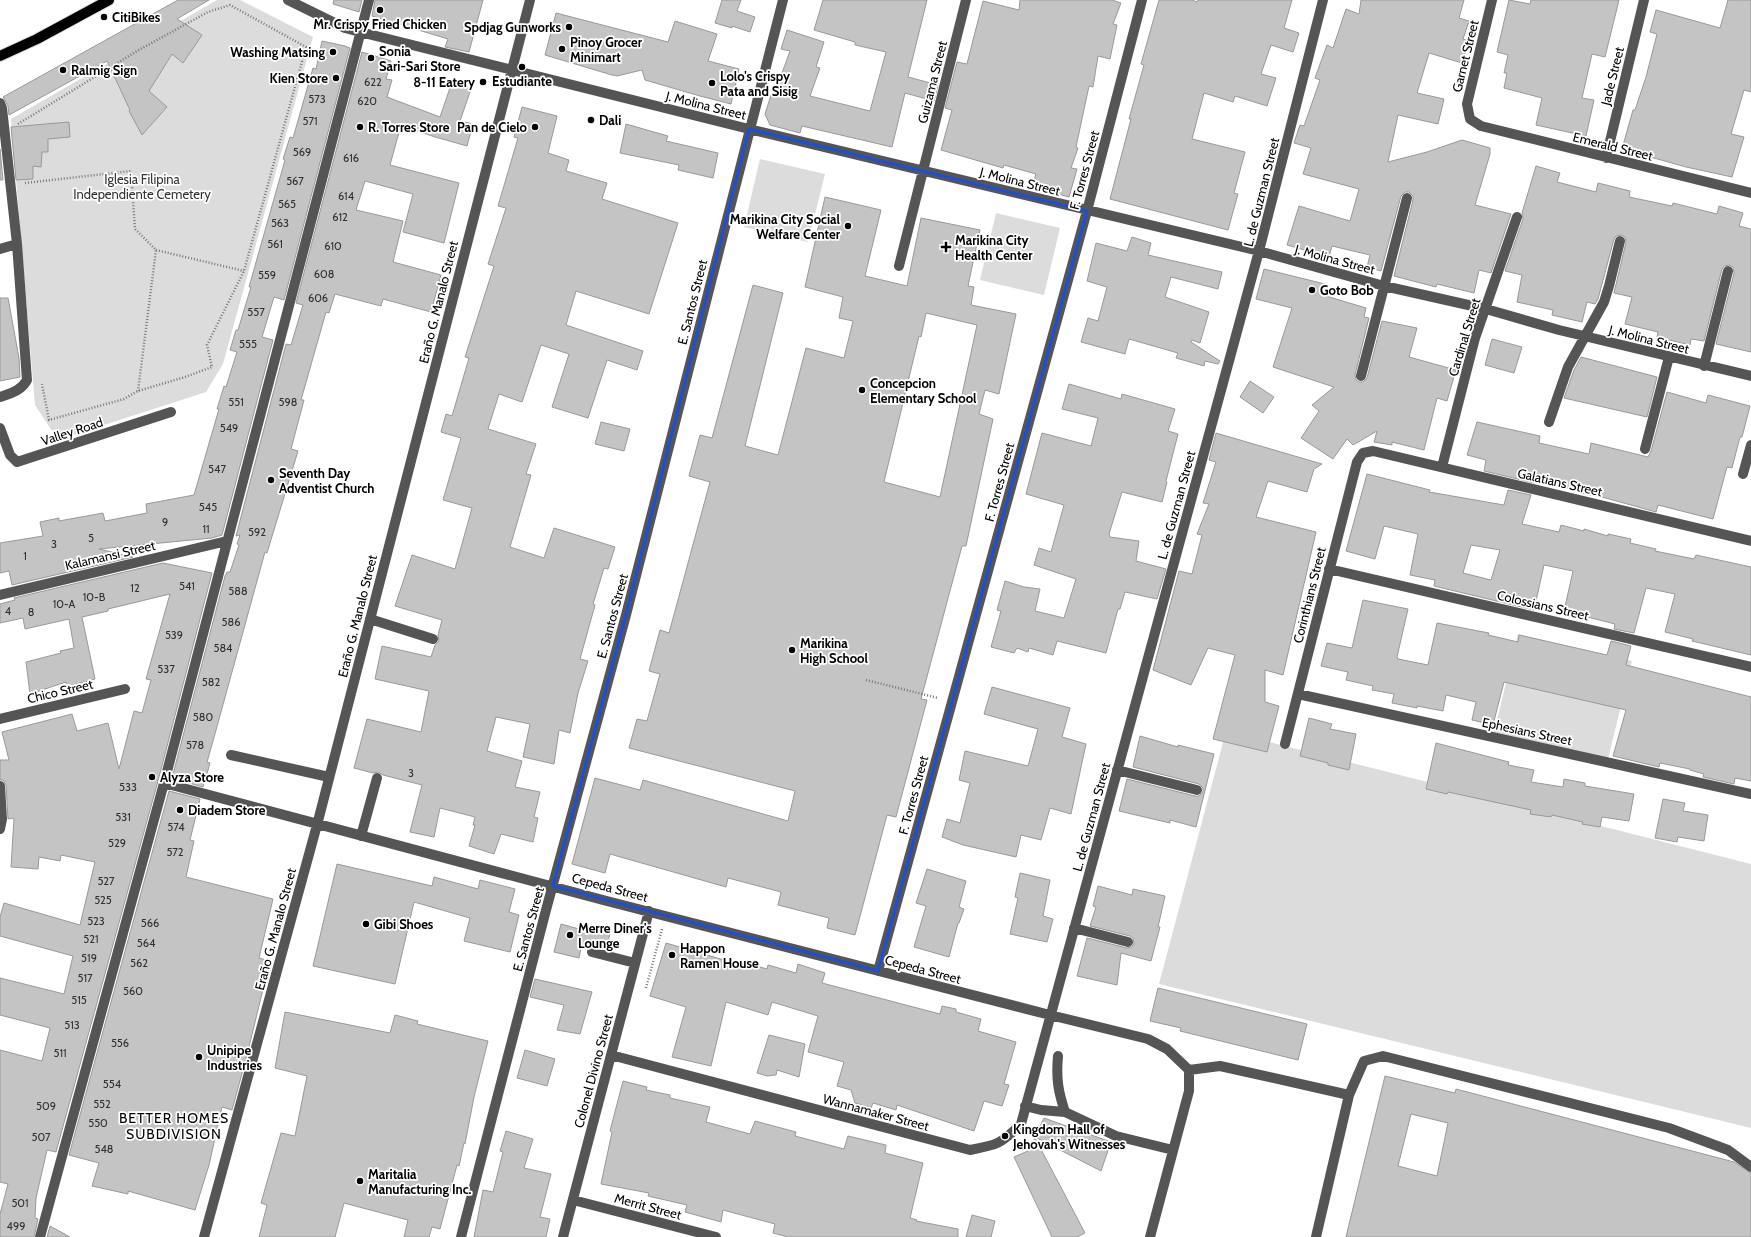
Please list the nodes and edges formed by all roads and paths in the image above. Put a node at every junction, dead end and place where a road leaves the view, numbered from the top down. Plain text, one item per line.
1 (109, 0) edge
2 (288, 0) edge
3 (369, 0) edge
4 (530, 0) edge
5 (783, 0) edge
6 (966, 0) edge
7 (1142, 0) edge
8 (1323, 0) edge
9 (1492, 0) edge
10 (1644, 0) edge
11 (360, 32) junction
12 (0, 56) edge
13 (511, 70) junction
14 (0, 103) edge
15 (1470, 119) joint
16 (16, 125) dead end
17 (749, 130) junction
18 (1606, 158) junction
19 (923, 171) junction
20 (18, 184) dead end
21 (1750, 190) edge
22 (1407, 198) dead end
23 (1087, 211) junction
24 (1518, 217) dead end
25 (1620, 241) dead end
26 (17, 244) junction
27 (0, 250) edge
28 (156, 250) junction
29 (1259, 251) junction
30 (899, 266) dead end
31 (244, 271) junction
32 (1728, 271) dead end
33 (1384, 286) junction
34 (1486, 309) junction
35 (1584, 336) junction
36 (1669, 357) junction
37 (1704, 366) junction
38 (1361, 376) dead end
39 (1751, 376) edge
40 (41, 381) dead end
41 (138, 391) junction
42 (0, 397) edge
43 (171, 412) dead end
44 (1549, 422) dead end
45 (0, 428) edge
46 (1751, 445) edge
47 (1645, 449) dead end
48 (1364, 454) joint
49 (1442, 467) junction
50 (1743, 474) dead end
51 (226, 541) junction
52 (1751, 541) edge
53 (1330, 569) junction
54 (0, 595) edge
55 (370, 619) junction
56 (433, 639) dead end
57 (1751, 667) edge
58 (866, 680) dead end
59 (125, 689) dead end
60 (1298, 694) junction
61 (952, 702) junction
62 (0, 719) edge
63 (1284, 744) dead end
64 (230, 755) dead end
65 (1117, 770) junction
66 (329, 777) junction
67 (378, 778) dead end
68 (164, 783) junction
69 (0, 786) edge
70 (1197, 790) dead end
71 (1751, 794) edge
72 (317, 825) junction
73 (0, 829) edge
74 (361, 836) junction
75 (553, 886) junction
76 (649, 911) junction
77 (1074, 928) junction
78 (1128, 942) dead end
79 (592, 952) dead end
80 (635, 963) junction
81 (878, 971) junction
82 (1050, 1016) junction
83 (611, 1055) junction
84 (1058, 1056) dead end
85 (1189, 1070) junction
86 (1349, 1095) junction
87 (1026, 1106) junction
88 (1065, 1112) junction
89 (1173, 1150) junction
90 (1751, 1167) edge
91 (573, 1200) junction
92 (40, 1237) edge
93 (204, 1237) edge
94 (461, 1237) edge
95 (563, 1237) edge
96 (716, 1237) edge
97 (1150, 1237) edge
98 (1316, 1237) edge

1 - 12 main road
2 - 11 street, J. Molina Street
3 - 11 street
4 - 13 street, Eraño G. Manalo Street
5 - 17 street, E. Santos Street
6 - 19 street, Guizama Street
7 - 23 street, F. Torres Street
8 - 29 street, L. de Guzman Street
9 - 15 street, Garnet Street
10 - 18 street, Jade Street
11 - 13 street, J. Molina Street
11 - 51 street
13 - 17 street, J. Molina Street
13 - 55 street, Eraño G. Manalo Street
14 - 26 street
15 - 18 street, Emerald Street
16 - 31 path
17 - 19 street, J. Molina Street
17 - 75 street, E. Santos Street
18 - 21 street, Emerald Street
19 - 23 street, J. Molina Street
19 - 30 street, Guizama Street
20 - 28 path
22 - 33 street
23 - 29 street, J. Molina Street
23 - 61 street, F. Torres Street
24 - 34 street, Cardinal Street
25 - 35 street
26 - 27 street
26 - 42 street
28 - 31 path
28 - 41 path
29 - 33 street, J. Molina Street
29 - 65 street, L. de Guzman Street
31 - 41 path
32 - 37 street
33 - 34 street, J. Molina Street
33 - 38 street
34 - 35 street, J. Molina Street
34 - 49 street, Cardinal Street
35 - 36 street, J. Molina Street
35 - 44 street
36 - 37 street, J. Molina Street
36 - 47 street
37 - 39 street, J. Molina Street
40 - 41 path
43 - 45 street, Valley Road
46 - 50 street
48 - 49 street, Galatians Street
48 - 53 street, Corinthians Street
49 - 52 street, Galatians Street
51 - 54 street, Kalamansi Street
51 - 68 street
53 - 57 street, Colossians Street
53 - 60 street, Corinthians Street
55 - 56 street
55 - 66 street, Eraño G. Manalo Street
58 - 61 path
59 - 62 street, Chico Street
60 - 63 street, Corinthians Street
60 - 71 street, Ephesians Street
61 - 81 street, F. Torres Street
64 - 66 street
65 - 70 street
65 - 77 street, L. de Guzman Street
66 - 72 street, Eraño G. Manalo Street
67 - 74 street
68 - 72 street, Cepeda Street
68 - 92 street
69 - 73 street
72 - 74 street, Cepeda Street
72 - 93 street, Eraño G. Manalo Street
74 - 75 street, Cepeda Street
75 - 76 street, Cepeda Street
75 - 94 street, E. Santos Street
76 - 80 street, Colonel Divino Street
76 - 81 street, Cepeda Street
77 - 78 street
77 - 82 street, L. de Guzman Street
79 - 80 street
80 - 83 street, Colonel Divino Street
81 - 82 street, Cepeda Street
82 - 85 street, Cepeda Street
82 - 87 street, Wannamaker Street
83 - 87 street, Wannamaker Street
83 - 91 street, Colonel Divino Street
84 - 88 street
85 - 86 street
85 - 89 street
86 - 90 street
86 - 98 street
87 - 88 street
88 - 89 street
89 - 97 street
91 - 95 street, Colonel Divino Street
91 - 96 street, Merrit Street

